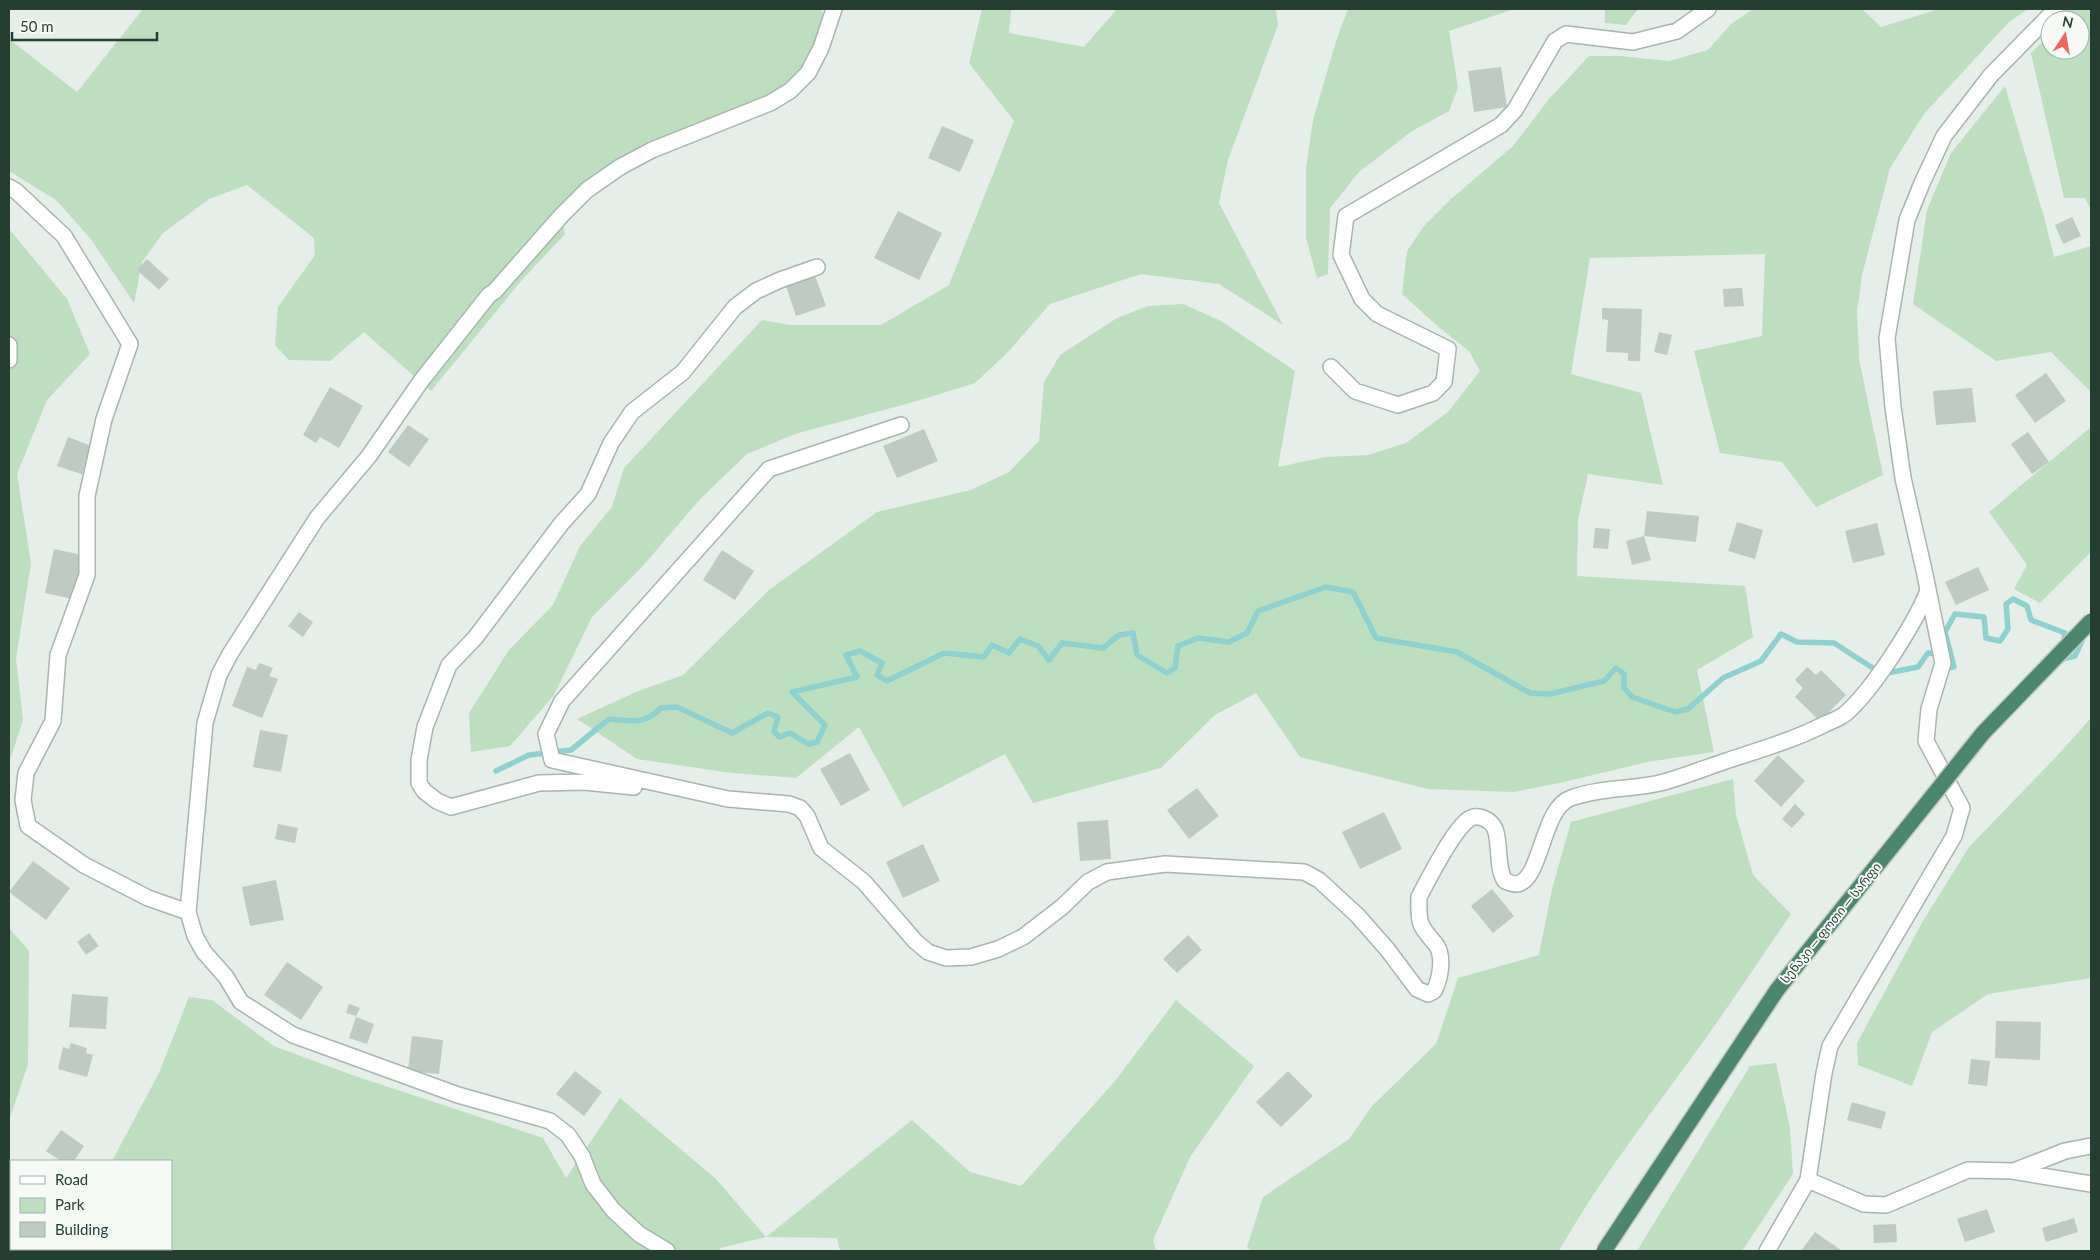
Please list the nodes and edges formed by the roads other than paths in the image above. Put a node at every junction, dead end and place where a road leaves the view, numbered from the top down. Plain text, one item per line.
1 (834, 9) edge
2 (1708, 9) edge
3 (2056, 9) edge
4 (9, 187) edge
5 (817, 267) dead end
6 (9, 345) edge
7 (9, 360) edge
8 (1332, 367) dead end
9 (901, 424) dead end
10 (1928, 591) junction
11 (2091, 621) edge
12 (693, 792) junction
13 (188, 912) junction
14 (2091, 1146) edge
15 (2012, 1172) junction
16 (1808, 1180) junction
17 (2091, 1184) edge
18 (667, 1251) edge
19 (1604, 1251) edge
20 (1767, 1251) edge

1 - 13 street
2 - 8 street
3 - 10 street
4 - 13 street
5 - 12 street
6 - 7 street
9 - 12 street
10 - 12 street
10 - 16 street
11 - 19 highway, სენაკი — ფოთი — სარფი, bridge
13 - 18 street
14 - 15 street
15 - 16 street
15 - 17 street
16 - 20 street

